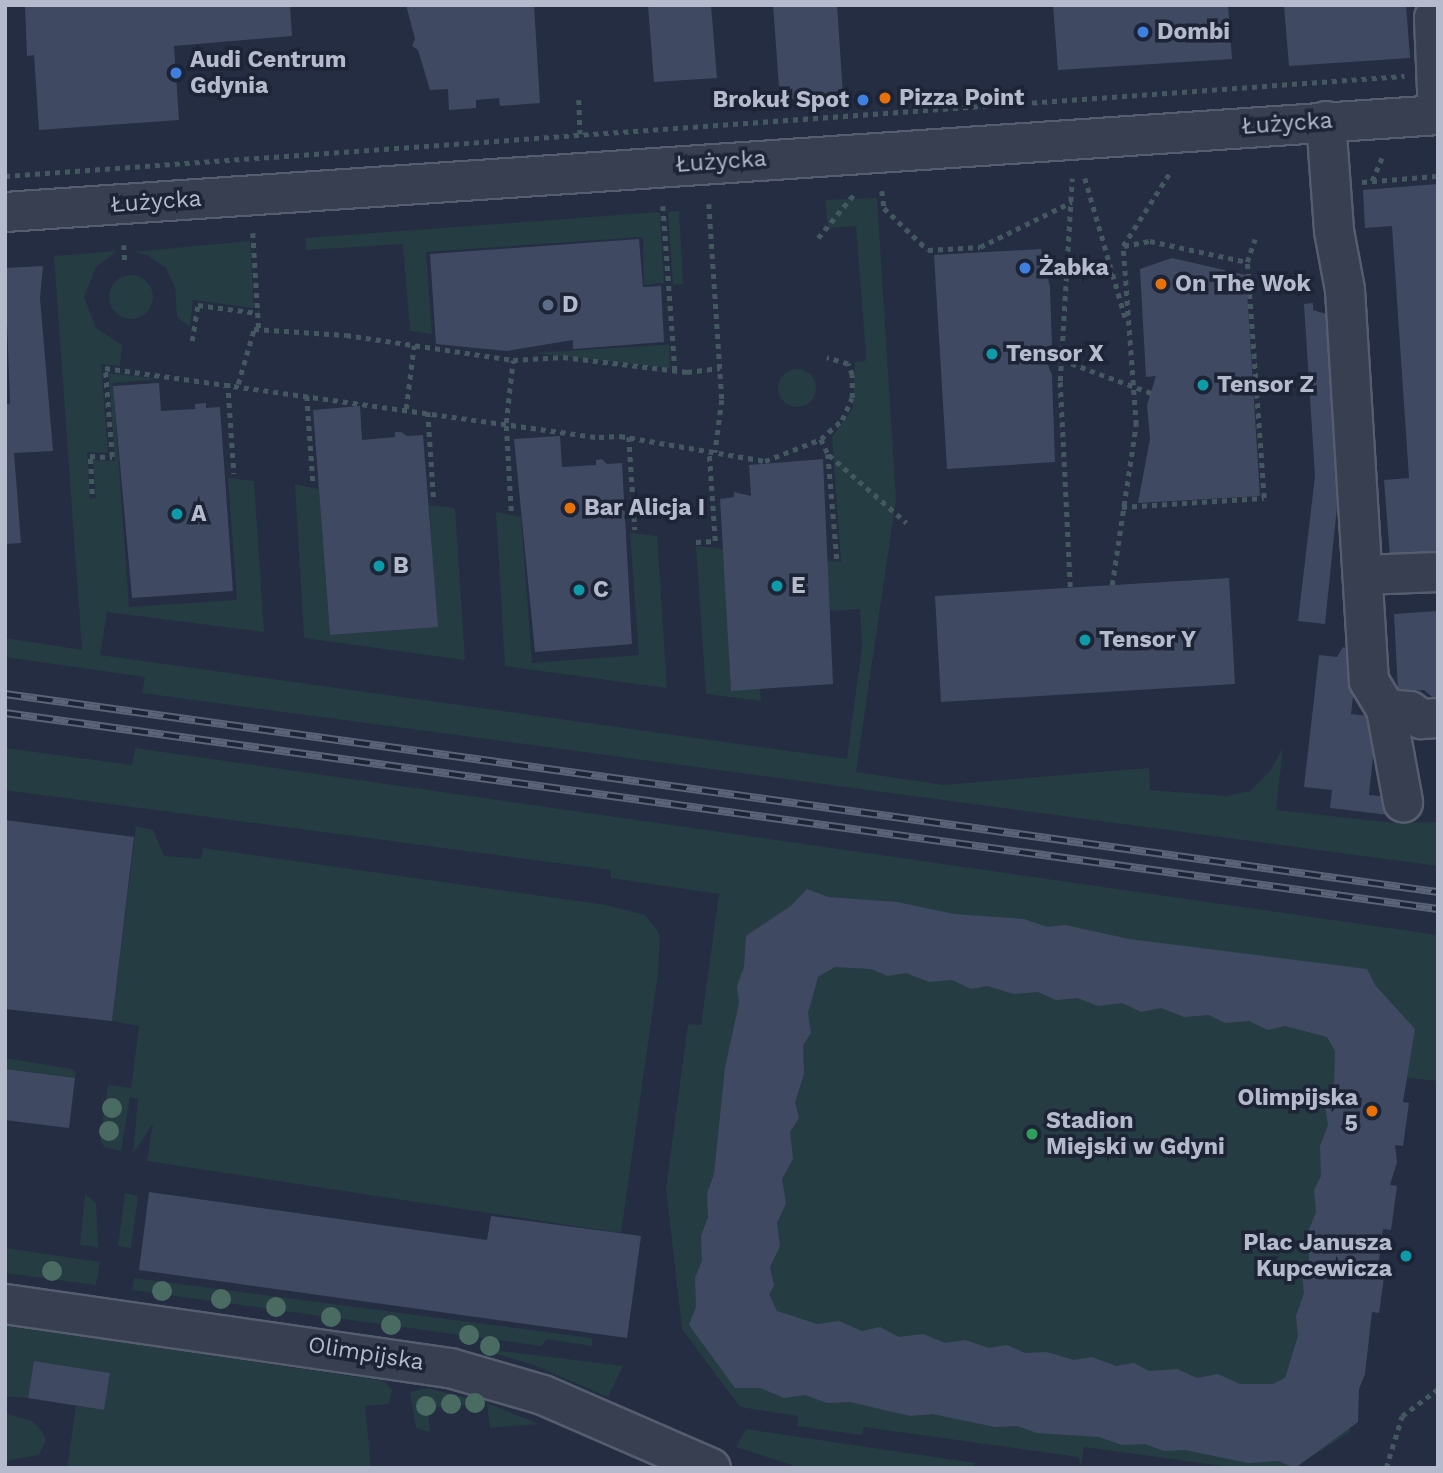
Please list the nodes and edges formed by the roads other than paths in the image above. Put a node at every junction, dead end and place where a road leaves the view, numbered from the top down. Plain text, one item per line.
1 (1438, 18) edge
2 (1438, 114) edge
3 (1326, 121) junction
4 (5, 212) edge
5 (1438, 572) edge
6 (1363, 576) junction
7 (1386, 709) junction
8 (1438, 718) edge
9 (1403, 802) dead end
10 (5, 1304) edge
11 (711, 1468) edge

1 - 2 street
2 - 3 street, Łużycka
3 - 4 street, Łużycka
3 - 6 street
5 - 6 street
6 - 7 street
7 - 8 street
7 - 9 street
10 - 11 street, Olimpijska

